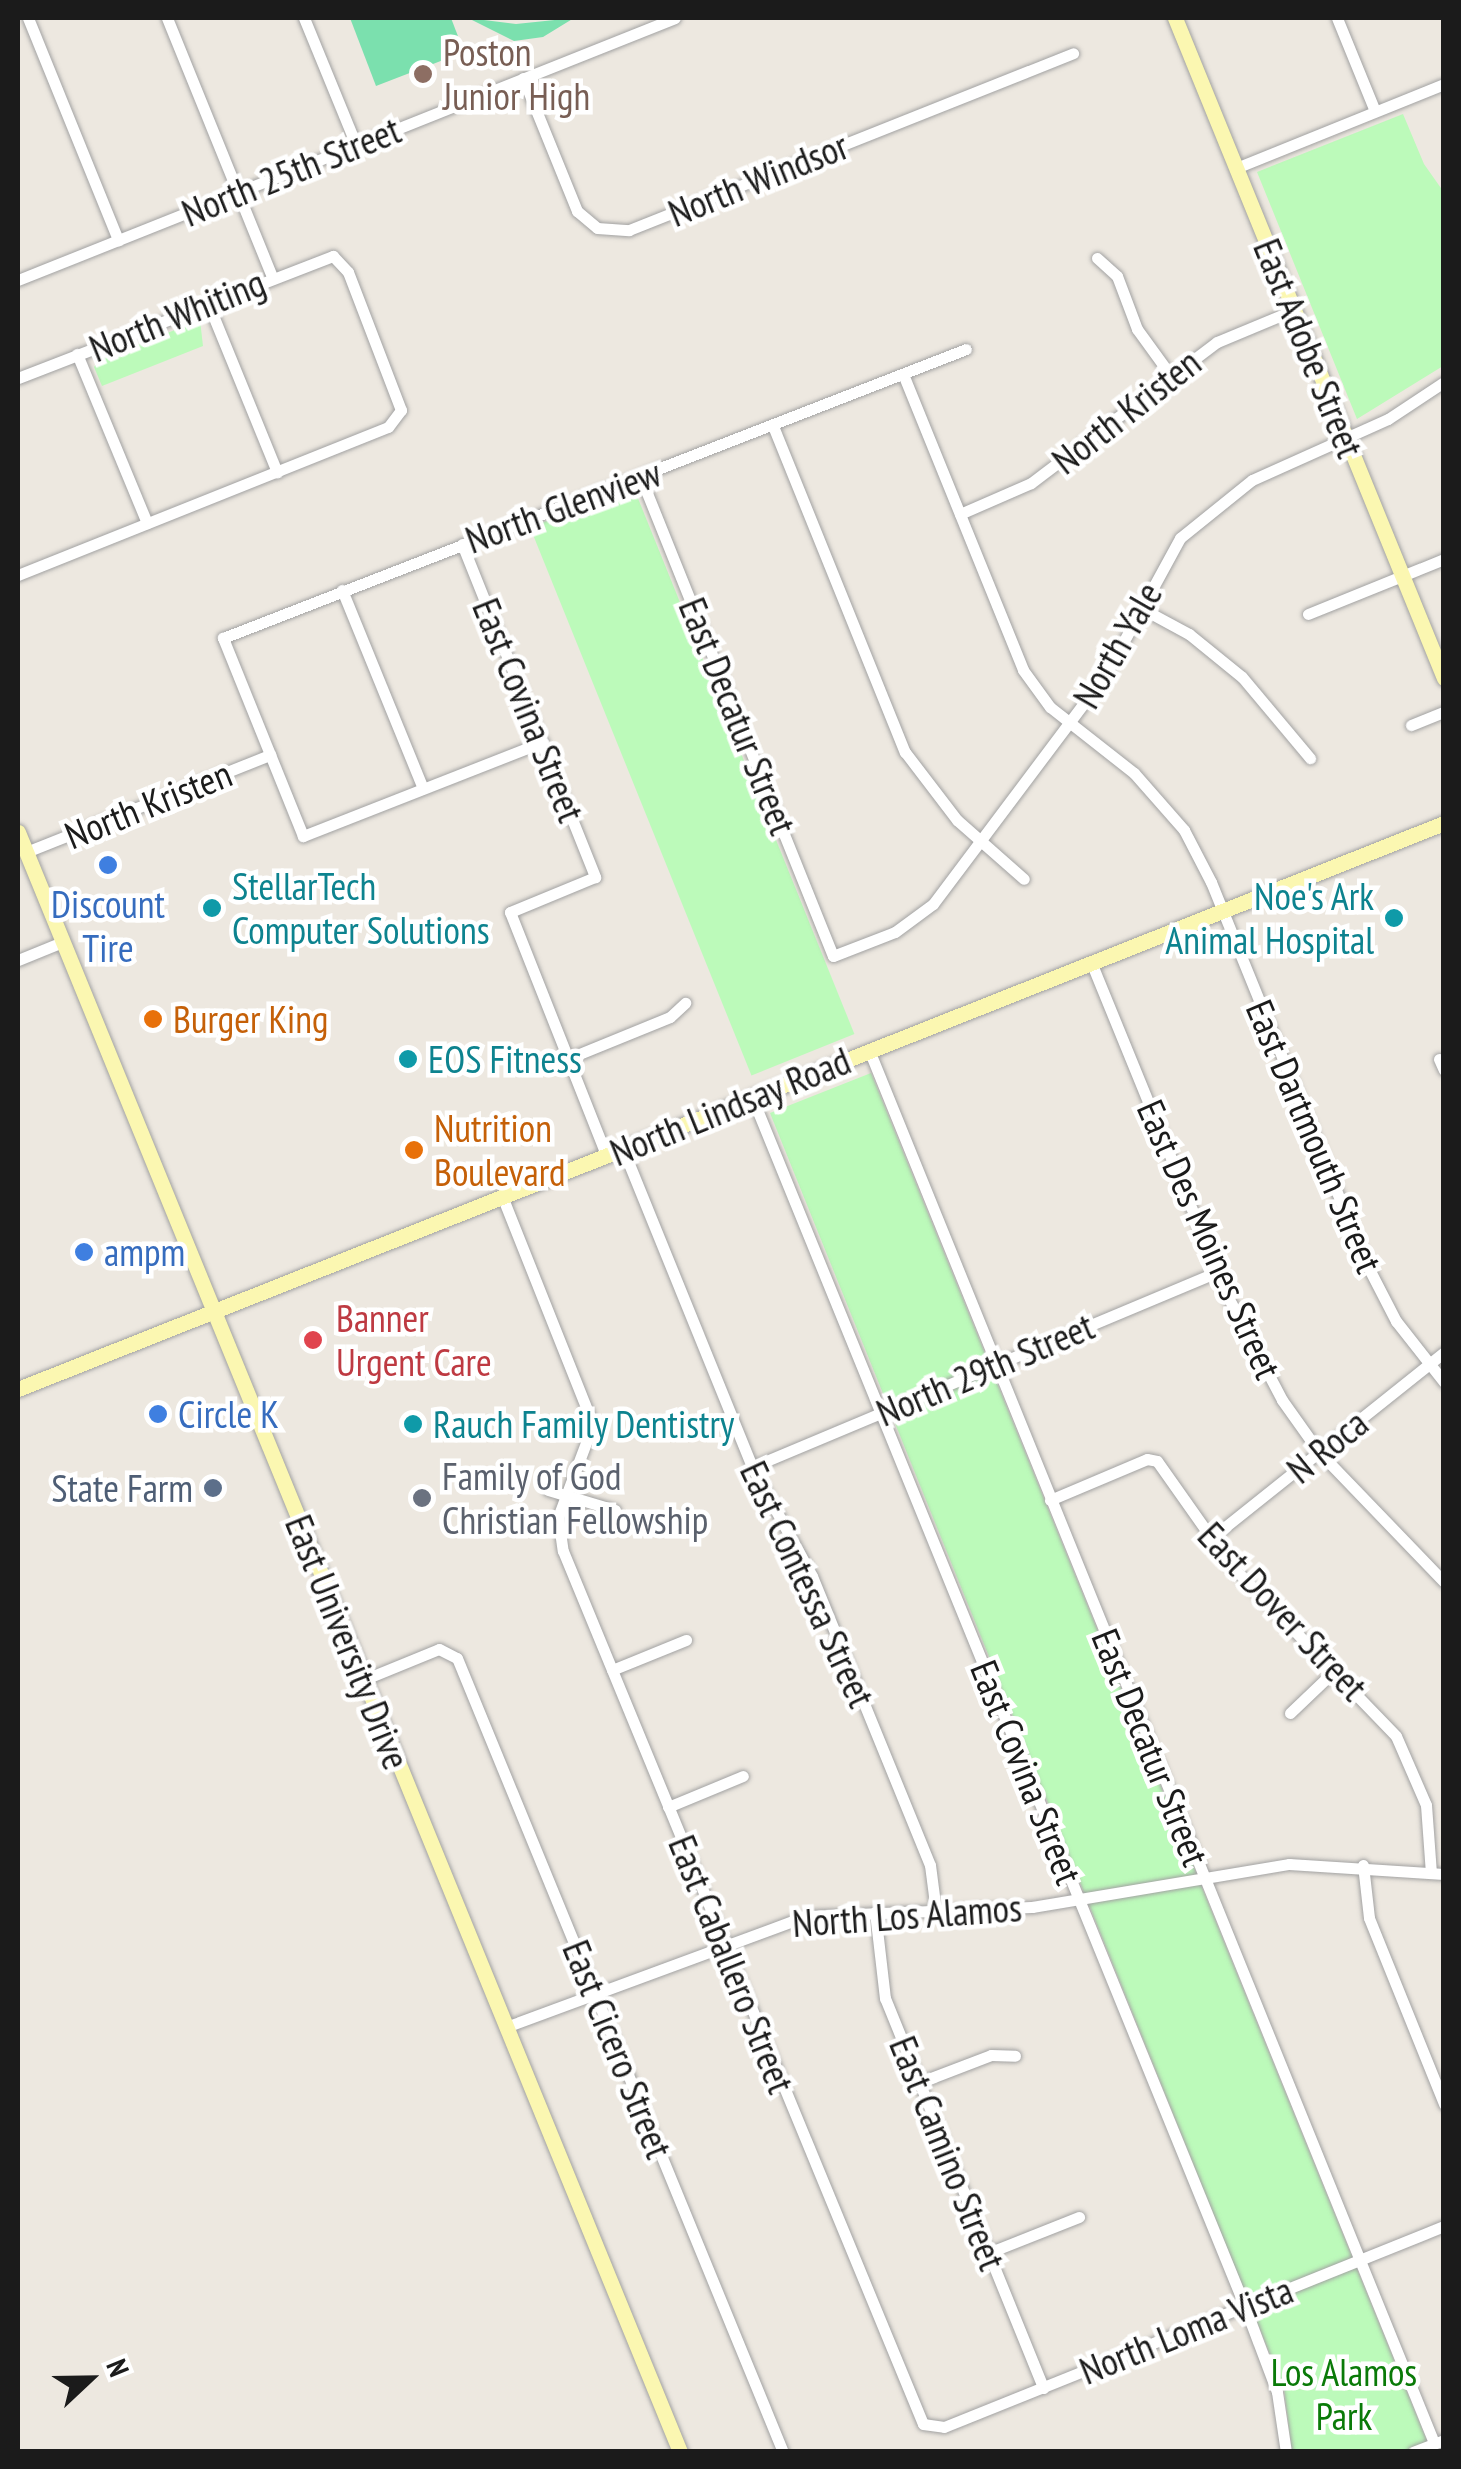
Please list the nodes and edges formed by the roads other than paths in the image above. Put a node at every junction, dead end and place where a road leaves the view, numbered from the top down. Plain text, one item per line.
1 (28, 18) edge
2 (167, 18) edge
3 (304, 18) edge
4 (675, 18) edge
5 (1176, 18) edge
6 (1336, 18) edge
7 (1074, 52) dead end
8 (523, 78) junction
9 (1444, 84) edge
10 (1375, 112) junction
11 (356, 145) junction
12 (1236, 168) junction
13 (238, 192) junction
14 (118, 240) junction
15 (1098, 258) dead end
16 (272, 277) junction
17 (18, 280) edge
18 (208, 303) junction
19 (1294, 310) junction
20 (966, 349) dead end
21 (77, 354) junction
22 (1169, 373) junction
23 (903, 374) junction
24 (18, 378) edge
25 (1444, 382) edge
26 (772, 426) junction
27 (1346, 439) junction
28 (277, 472) junction
29 (642, 478) junction
30 (960, 514) junction
31 (146, 524) junction
32 (462, 544) junction
33 (1444, 559) edge
34 (18, 574) edge
35 (1402, 576) junction
36 (342, 590) junction
37 (1139, 607) junction
38 (1308, 614) dead end
39 (1444, 678) edge
40 (1444, 712) edge
41 (1071, 724) junction
42 (1411, 725) dead end
43 (543, 742) junction
44 (270, 755) junction
45 (1310, 758) dead end
46 (423, 788) junction
47 (1444, 822) edge
48 (18, 832) edge
49 (982, 840) junction
50 (26, 852) junction
51 (1024, 879) dead end
52 (1222, 911) junction
53 (62, 942) junction
54 (834, 956) joint
55 (18, 960) edge
56 (1091, 962) junction
57 (685, 1003) dead end
58 (869, 1050) junction
59 (567, 1059) junction
60 (752, 1097) junction
61 (623, 1149) junction
62 (606, 1155) junction
63 (502, 1196) junction
64 (1217, 1272) junction
65 (213, 1312) junction
66 (1444, 1352) edge
67 (994, 1361) junction
68 (1427, 1366) junction
69 (1444, 1382) edge
70 (18, 1389) edge
71 (880, 1414) junction
72 (1319, 1452) junction
73 (752, 1467) junction
74 (548, 1490) dead end
75 (564, 1495) junction
76 (1050, 1500) junction
77 (615, 1510) dead end
78 (1210, 1539) junction
79 (1444, 1582) edge
80 (686, 1640) dead end
81 (612, 1670) junction
82 (1335, 1670) junction
83 (364, 1680) junction
84 (1290, 1713) dead end
85 (743, 1776) dead end
86 (668, 1807) junction
87 (1363, 1865) junction
88 (1437, 1874) edge
89 (1204, 1876) junction
90 (1079, 1899) junction
91 (936, 1911) junction
92 (875, 1912) junction
93 (724, 1942) junction
94 (595, 1992) junction
95 (506, 2027) junction
96 (1014, 2056) dead end
97 (918, 2083) junction
98 (1444, 2104) edge
99 (1079, 2218) dead end
100 (1444, 2226) edge
101 (988, 2253) junction
102 (1360, 2260) junction
103 (1245, 2307) junction
104 (1043, 2388) junction
105 (928, 2427) joint
106 (1439, 2442) edge
107 (680, 2452) edge
108 (783, 2452) edge
109 (1286, 2452) edge
110 (1414, 2452) edge

1 - 14 street
2 - 13 street
3 - 11 street
4 - 8 street, North 25th Street
5 - 12 main road, East Adobe Street
6 - 10 street
7 - 8 street, North Windsor
8 - 11 street, North 25th Street
9 - 10 street
10 - 12 street
11 - 13 street, North 25th Street
12 - 19 main road, East Adobe Street
13 - 14 street, North 25th Street
13 - 16 street
14 - 17 street, North 25th Street
15 - 22 street
16 - 18 street, North Whiting
16 - 28 street, North Whiting
18 - 21 street, North Whiting
18 - 28 street
19 - 22 street, North Kristen
19 - 27 main road, East Adobe Street
20 - 23 street, North Glenview
21 - 24 street, North Whiting
21 - 31 street
22 - 30 street, North Kristen
23 - 26 street, North Glenview
23 - 30 street, East Dartmouth Street
25 - 27 street, North Yale
26 - 29 street, North Glenview
26 - 49 street
27 - 35 main road, East Adobe Street
27 - 37 street, North Yale
28 - 31 street
29 - 32 street, North Glenview
29 - 54 street, East Decatur Street
30 - 41 street, East Dartmouth Street
31 - 34 street
32 - 36 street, North Glenview
32 - 43 street, East Covina Street
33 - 35 street
35 - 38 street
35 - 39 main road, East Adobe Street
36 - 44 street, North Glenview
36 - 46 street
37 - 41 street, North Yale
37 - 45 street
40 - 42 street
41 - 49 street, North Yale
41 - 52 street, East Dartmouth Street
43 - 46 street
43 - 59 street, East Covina Street
44 - 46 street
44 - 50 street, North Kristen
47 - 52 main road, North Lindsay Road
48 - 50 main road, East University Drive
49 - 51 street
49 - 54 street, North Yale
50 - 53 main road, East University Drive
52 - 56 main road, North Lindsay Road
52 - 68 street, East Dartmouth Street
53 - 55 street
53 - 65 main road, East University Drive
56 - 58 main road, North Lindsay Road
56 - 64 street, East Des Moines Street
57 - 59 street
58 - 60 main road, North Lindsay Road
58 - 67 street, East Decatur Street
59 - 62 street
60 - 61 main road, North Lindsay Road
60 - 71 street, East Covina Street
61 - 62 main road, North Lindsay Road
61 - 73 street, East Contessa Street
62 - 63 main road, North Lindsay Road
63 - 65 main road, North Lindsay Road
63 - 75 street, East Caballero Street
64 - 67 street, North 29th Street
64 - 72 street, East Des Moines Street
65 - 70 main road, North Lindsay Road
65 - 83 main road, East University Drive
66 - 68 street, N Roca
67 - 71 street, North 29th Street
67 - 76 street, East Decatur Street
68 - 69 street, East Dartmouth Street
68 - 72 street, N Roca
71 - 73 street, North 29th Street
71 - 90 street, East Covina Street
72 - 78 street, N Roca
72 - 79 street, East Des Moines Street
73 - 91 street, East Contessa Street
74 - 75 street
75 - 77 street
75 - 81 street, East Caballero Street
76 - 78 street, East Dover Street
76 - 89 street, East Decatur Street
78 - 82 street, East Dover Street
80 - 81 street
81 - 86 street, East Caballero Street
82 - 84 street
82 - 88 street, East Dover Street
83 - 94 street, East Cicero Street
83 - 95 main road, East University Drive
85 - 86 street
86 - 93 street, East Caballero Street
87 - 88 street, North Los Alamos
87 - 89 street, North Los Alamos
87 - 98 street
89 - 90 street, North Los Alamos
89 - 102 street, East Decatur Street
90 - 91 street, North Los Alamos
90 - 103 street, East Covina Street
91 - 92 street, North Los Alamos
92 - 93 street, North Los Alamos
92 - 97 street, East Camino Street
93 - 94 street, North Los Alamos
93 - 105 street, East Caballero Street
94 - 95 street, North Los Alamos
94 - 108 street, East Cicero Street
95 - 107 main road, East University Drive
96 - 97 street
97 - 101 street, East Camino Street
99 - 101 street
100 - 102 street, North Loma Vista
101 - 104 street, East Camino Street
102 - 103 street, North Loma Vista
102 - 106 street, East Decatur Street
103 - 104 street, North Loma Vista
103 - 109 street, East Covina Street
104 - 105 street, North Loma Vista
106 - 110 street

